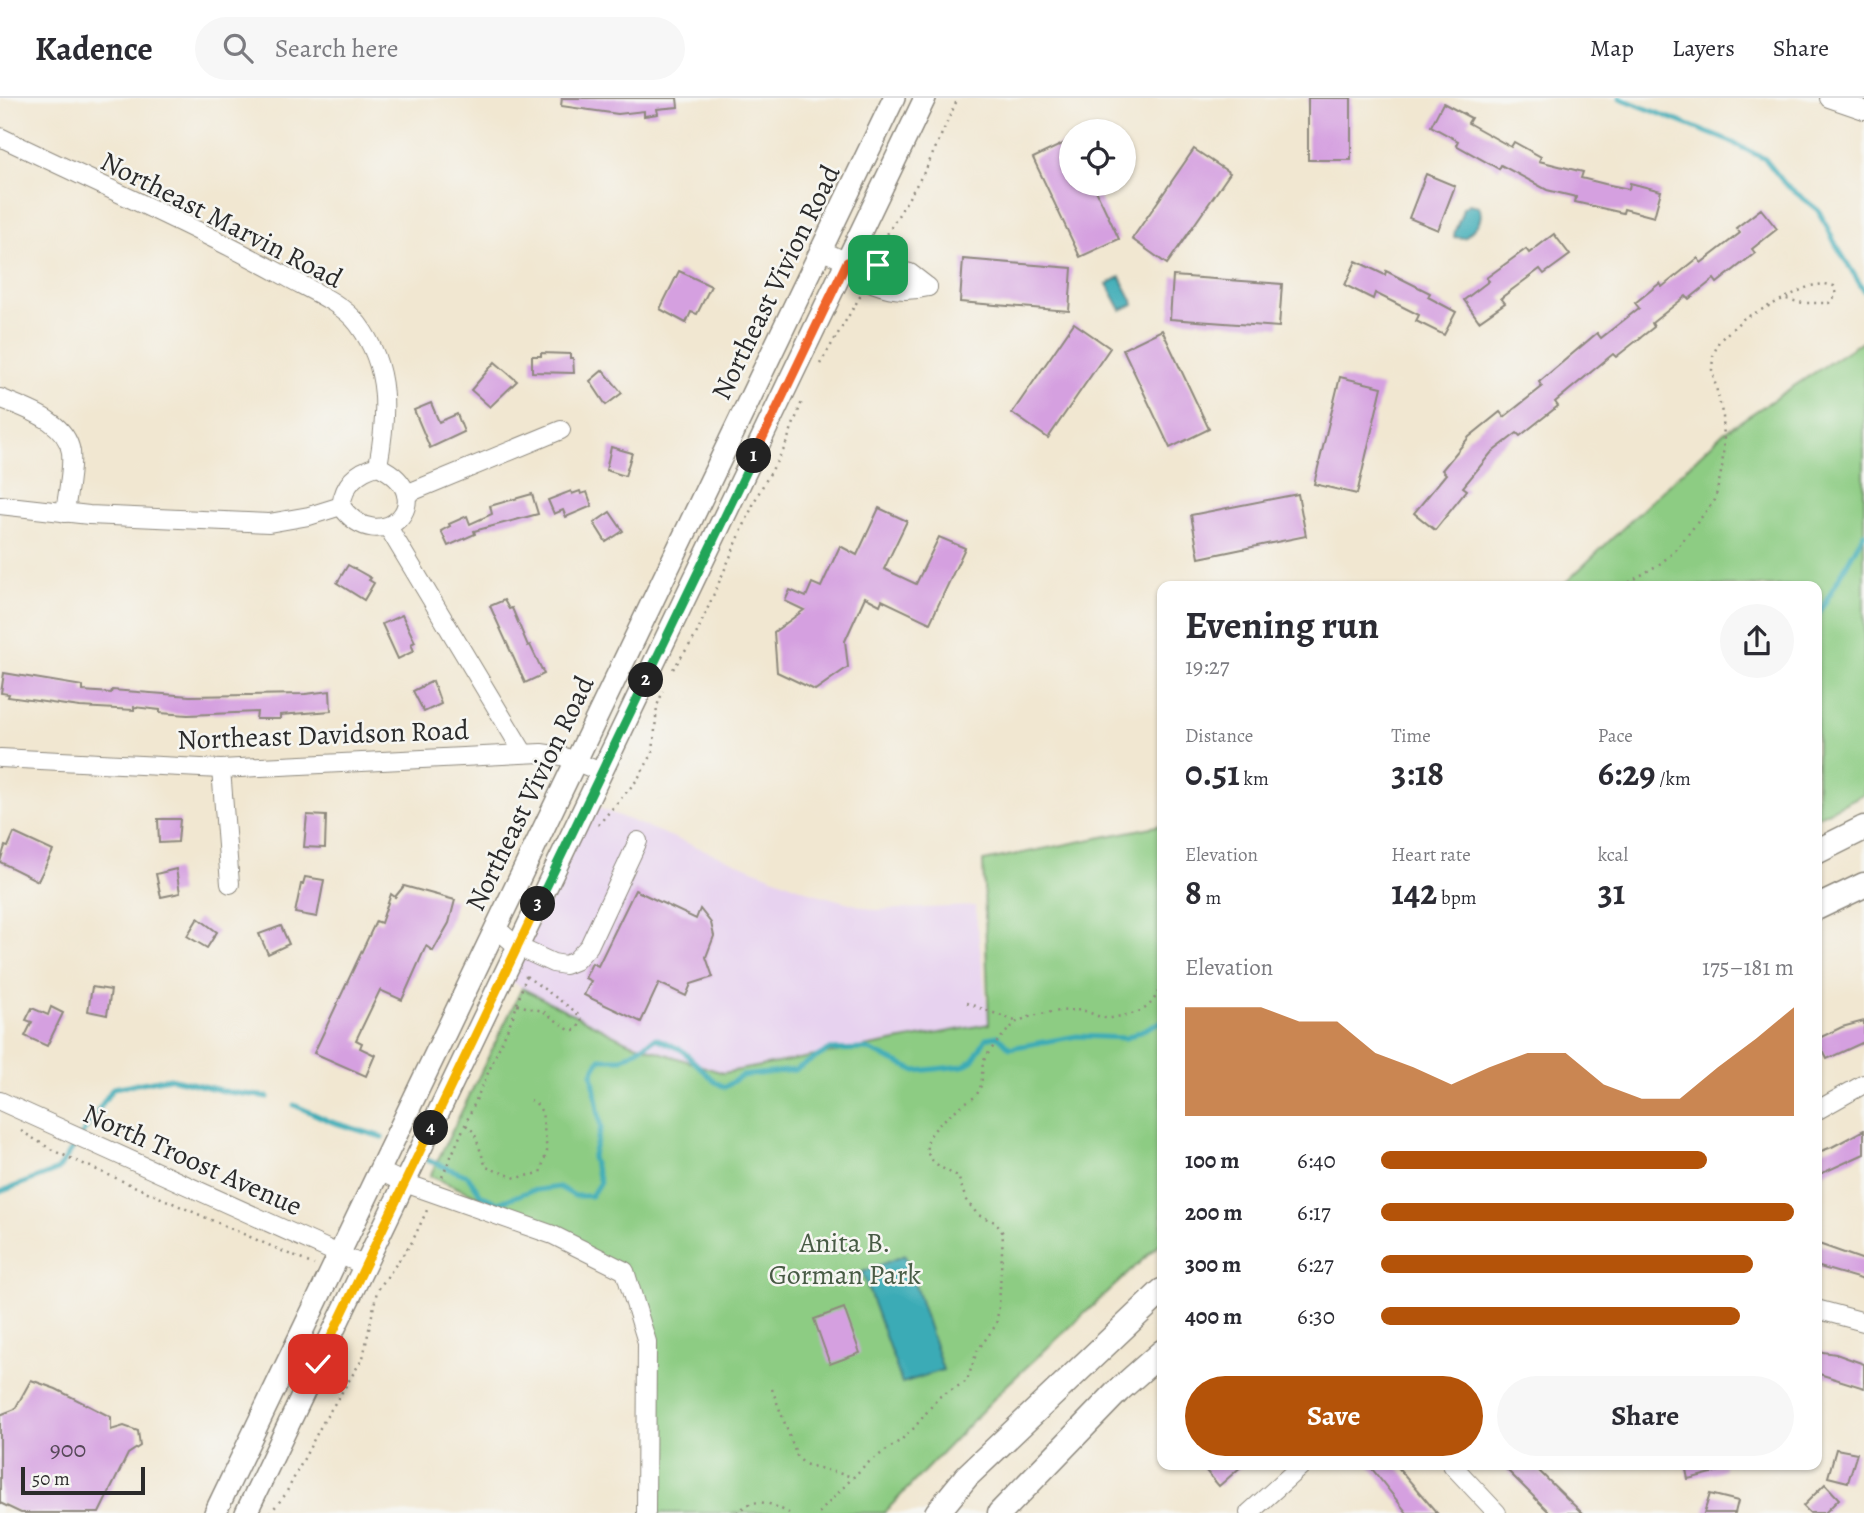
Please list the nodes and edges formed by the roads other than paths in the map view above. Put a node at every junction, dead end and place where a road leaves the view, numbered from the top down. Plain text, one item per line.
1 (894, 98) edge
2 (925, 98) edge
3 (1829, 98) edge
4 (1864, 110) edge
5 (0, 137) edge
6 (821, 250) junction
7 (847, 262) junction
8 (870, 272) road end
9 (763, 372) junction
10 (0, 398) edge
11 (775, 411) junction
12 (561, 430) dead end
13 (378, 467) junction
14 (406, 494) junction
15 (0, 505) edge
16 (341, 506) junction
17 (65, 513) junction
18 (388, 527) junction
19 (523, 752) junction
20 (0, 758) edge
21 (576, 760) junction
22 (221, 769) junction
23 (601, 772) junction
24 (1864, 828) edge
25 (638, 841) dead end
26 (1822, 849) edge
27 (230, 884) dead end
28 (1864, 886) edge
29 (1822, 905) edge
30 (496, 928) junction
31 (518, 947) junction
32 (1864, 1084) edge
33 (0, 1101) edge
34 (1822, 1108) edge
35 (379, 1171) junction
36 (405, 1183) junction
37 (339, 1254) junction
38 (365, 1266) junction
39 (1157, 1297) edge
40 (1822, 1311) edge
41 (1864, 1322) edge
42 (1157, 1356) edge
43 (1296, 1470) edge
44 (1457, 1470) edge
45 (215, 1513) edge
46 (246, 1513) edge
47 (646, 1513) edge
48 (937, 1513) edge
49 (1000, 1513) edge
50 (1249, 1513) edge
51 (1497, 1513) edge

1 - 6 main road, Northeast Vivion Road
2 - 7 main road, Northeast Vivion Road
3 - 4 street
5 - 13 street, Northeast Marvin Road
6 - 7 street
6 - 9 main road, Northeast Vivion Road
7 - 8 street
7 - 11 main road, Northeast Vivion Road
9 - 11 main road
9 - 21 main road, Northeast Vivion Road
10 - 17 street
11 - 23 main road, Northeast Vivion Road
12 - 14 street
13 - 14 street
13 - 16 street
14 - 18 street
15 - 17 street
16 - 17 street
16 - 18 street
18 - 19 street
19 - 21 street, Northeast Davidson Road
19 - 22 street, Northeast Davidson Road
20 - 22 street, Northeast Davidson Road
21 - 23 street, Northeast Davidson Road
21 - 30 main road, Northeast Vivion Road
22 - 27 street
23 - 31 main road, Northeast Vivion Road
24 - 26 highway
25 - 31 street
28 - 29 highway
30 - 31 street
30 - 35 main road, Northeast Vivion Road
31 - 36 main road, Northeast Vivion Road
32 - 34 street
33 - 37 street, North Troost Avenue
35 - 36 street
35 - 37 main road, Northeast Vivion Road
36 - 38 main road, Northeast Vivion Road
36 - 47 street
37 - 38 street, North Troost Avenue
37 - 45 main road, Northeast Vivion Road
38 - 46 main road, Northeast Vivion Road
39 - 48 highway
40 - 41 street
42 - 49 highway
43 - 50 street
44 - 51 street

